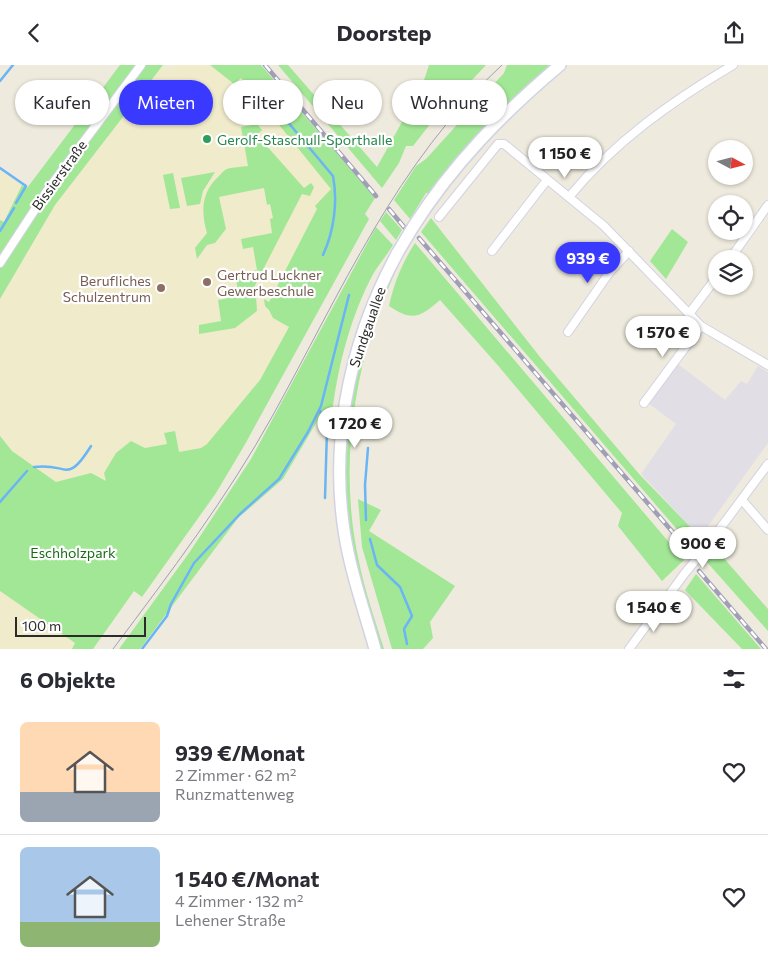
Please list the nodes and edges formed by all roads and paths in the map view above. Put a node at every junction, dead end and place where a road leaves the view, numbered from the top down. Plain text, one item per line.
1 (140, 65) edge
2 (560, 65) edge
3 (732, 65) edge
4 (547, 180) junction
5 (568, 197) junction
6 (768, 205) edge
7 (439, 217) dead end
8 (736, 250) edge
9 (492, 251) dead end
10 (629, 251) junction
11 (0, 263) edge
12 (708, 289) edge
13 (689, 314) junction
14 (701, 326) junction
15 (568, 332) dead end
16 (768, 365) edge
17 (644, 403) dead end
18 (768, 464) edge
19 (742, 499) junction
20 (768, 530) edge
21 (375, 649) edge
22 (629, 649) edge

1 - 11 street, Bissierstraße
2 - 21 street, Sundgauallee, bridge
3 - 5 street
4 - 5 street
4 - 7 street
4 - 9 street
5 - 10 street
6 - 8 street
10 - 13 street
10 - 15 street
12 - 13 street
13 - 14 street
14 - 16 street
14 - 17 street
18 - 19 street
19 - 20 street
19 - 22 street, bridge

